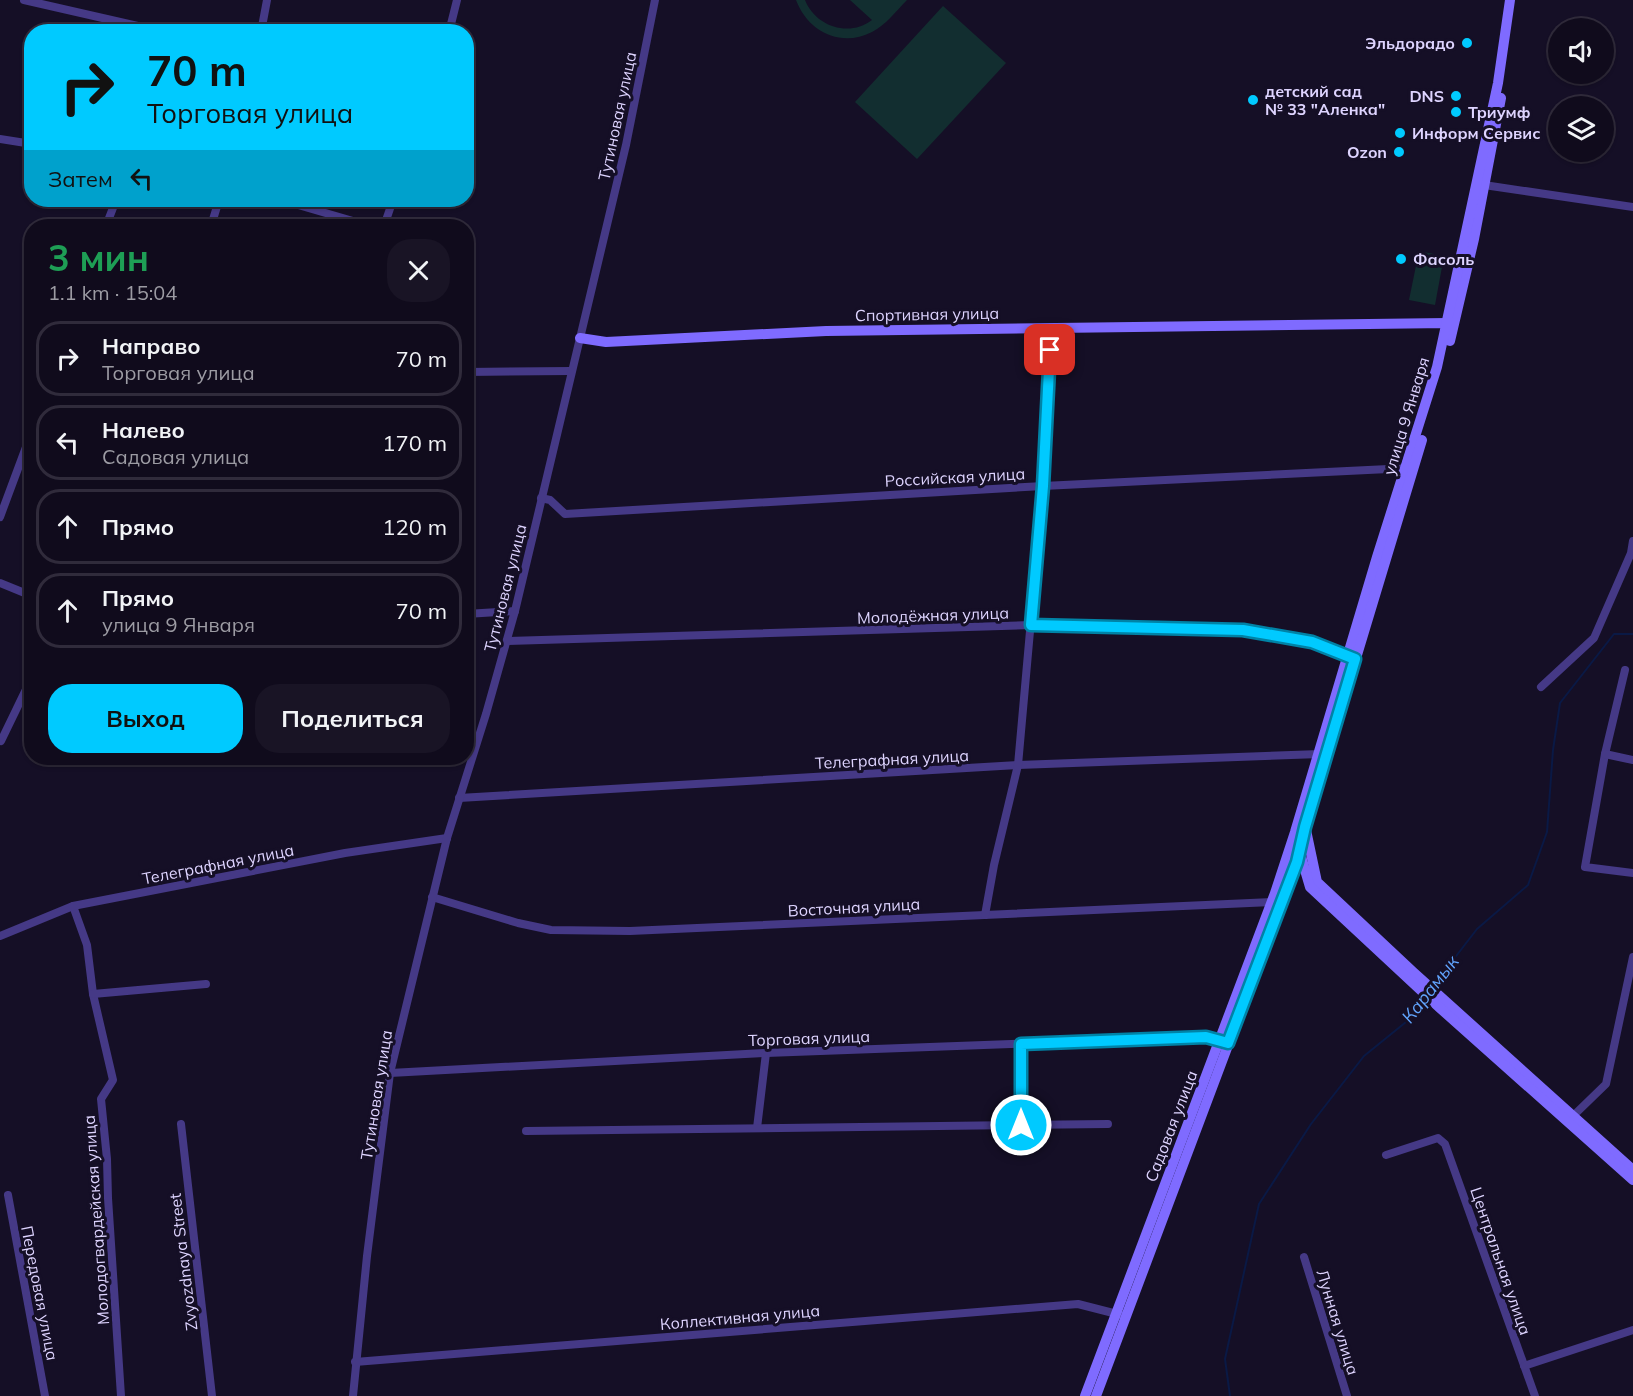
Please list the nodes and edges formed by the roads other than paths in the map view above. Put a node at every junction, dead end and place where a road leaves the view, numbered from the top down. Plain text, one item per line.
1 (24, 0) edge
2 (267, 0) edge
3 (457, 0) edge
4 (655, 0) edge
5 (1510, 0) edge
6 (1516, 0) edge
7 (129, 24) edge
8 (262, 24) edge
9 (451, 24) edge
10 (0, 140) edge
11 (24, 143) edge
12 (1484, 186) junction
13 (305, 207) edge
14 (1633, 207) edge
15 (346, 219) edge
16 (1450, 325) junction
17 (1050, 327) junction
18 (580, 338) junction
19 (571, 371) junction
20 (474, 372) edge
21 (24, 452) edge
22 (1410, 468) junction
23 (1043, 486) junction
24 (541, 498) junction
25 (0, 517) edge
26 (1633, 541) edge
27 (0, 583) edge
28 (24, 593) edge
29 (515, 611) junction
30 (474, 614) edge
31 (1031, 625) junction
32 (507, 641) junction
33 (1352, 658) junction
34 (1625, 670) dead end
35 (1541, 687) dead end
36 (24, 694) edge
37 (2, 741) dead end
38 (474, 751) edge
39 (1323, 754) junction
40 (1605, 754) junction
41 (1633, 760) edge
42 (470, 765) edge
43 (1018, 765) junction
44 (459, 798) junction
45 (1300, 829) junction
46 (447, 838) junction
47 (1299, 849) junction
48 (1633, 873) edge
49 (432, 897) junction
50 (1276, 902) junction
51 (73, 906) junction
52 (985, 915) junction
53 (0, 936) edge
54 (1633, 957) edge
55 (1410, 975) junction
56 (206, 984) dead end
57 (93, 994) junction
58 (1443, 1006) junction
59 (1224, 1042) junction
60 (1021, 1044) junction
61 (766, 1053) junction
62 (390, 1073) junction
63 (1573, 1116) junction
64 (181, 1124) dead end
65 (1108, 1124) dead end
66 (1021, 1125) junction
67 (757, 1128) junction
68 (526, 1131) dead end
69 (1386, 1155) dead end
70 (1633, 1170) edge
71 (1633, 1180) edge
72 (8, 1196) dead end
73 (1304, 1257) dead end
74 (1121, 1315) junction
75 (1633, 1330) edge
76 (355, 1362) junction
77 (1524, 1366) junction
78 (45, 1396) edge
79 (122, 1396) edge
80 (212, 1396) edge
81 (353, 1396) edge
82 (1085, 1396) edge
83 (1096, 1396) edge
84 (1347, 1396) edge
85 (1535, 1396) edge

1 - 7 street
2 - 8 street
3 - 9 street
4 - 18 street, Тутиновая улица
5 - 16 main road, улица 9 Января
6 - 12 main road, улица 9 Января
10 - 11 street
12 - 14 street
12 - 16 main road, улица 9 Января
13 - 15 street
16 - 17 main road, Спортивная улица
16 - 22 main road, улица 9 Января
17 - 18 main road, Спортивная улица
17 - 23 street
18 - 19 street, Тутиновая улица
19 - 20 street
19 - 24 street, Тутиновая улица
21 - 25 street
22 - 23 street, Российская улица
22 - 33 main road, улица 9 Января
23 - 24 street, Российская улица
23 - 31 street
24 - 29 street, Тутиновая улица
26 - 35 street
27 - 28 street
29 - 30 street
29 - 32 street, Тутиновая улица
31 - 32 street, Молодёжная улица
31 - 33 street, Молодёжная улица
31 - 43 street
32 - 38 street, Тутиновая улица
33 - 39 main road, улица 9 Января
34 - 40 street
36 - 37 street
39 - 43 street, Телеграфная улица
39 - 45 main road, улица 9 Января
40 - 41 street
40 - 48 street
42 - 44 street, Тутиновая улица
43 - 44 street, Телеграфная улица
43 - 52 street
44 - 46 street, Тутиновая улица
45 - 47 main road
45 - 50 main road, Садовая улица
45 - 55 main road
46 - 49 street, Тутиновая улица
46 - 51 street, Телеграфная улица
47 - 50 main road
47 - 55 main road
49 - 52 street, Восточная улица
49 - 62 street, Тутиновая улица
50 - 52 street, Восточная улица
50 - 59 main road, Садовая улица
51 - 53 street, Телеграфная улица
51 - 57 street, Молодогвардейская улица
54 - 63 street
55 - 58 main road
56 - 57 street
57 - 79 street, Молодогвардейская улица
58 - 63 main road
58 - 71 main road
59 - 60 street, Торговая улица
59 - 74 main road, Садовая улица
60 - 61 street, Торговая улица
60 - 66 street
61 - 62 street, Торговая улица
61 - 67 street
62 - 76 street, Тутиновая улица
63 - 70 main road
64 - 80 street, Zvyozdnaya Street
65 - 66 street
66 - 67 street
67 - 68 street
69 - 77 street, Центральная улица
72 - 78 street, Передовая улица
73 - 84 street, Лунная улица
74 - 76 street, Коллективная улица
74 - 82 main road, Садовая улица
74 - 83 main road, Садовая улица
75 - 77 street
76 - 81 street, Тутиновая улица
77 - 85 street, Центральная улица

